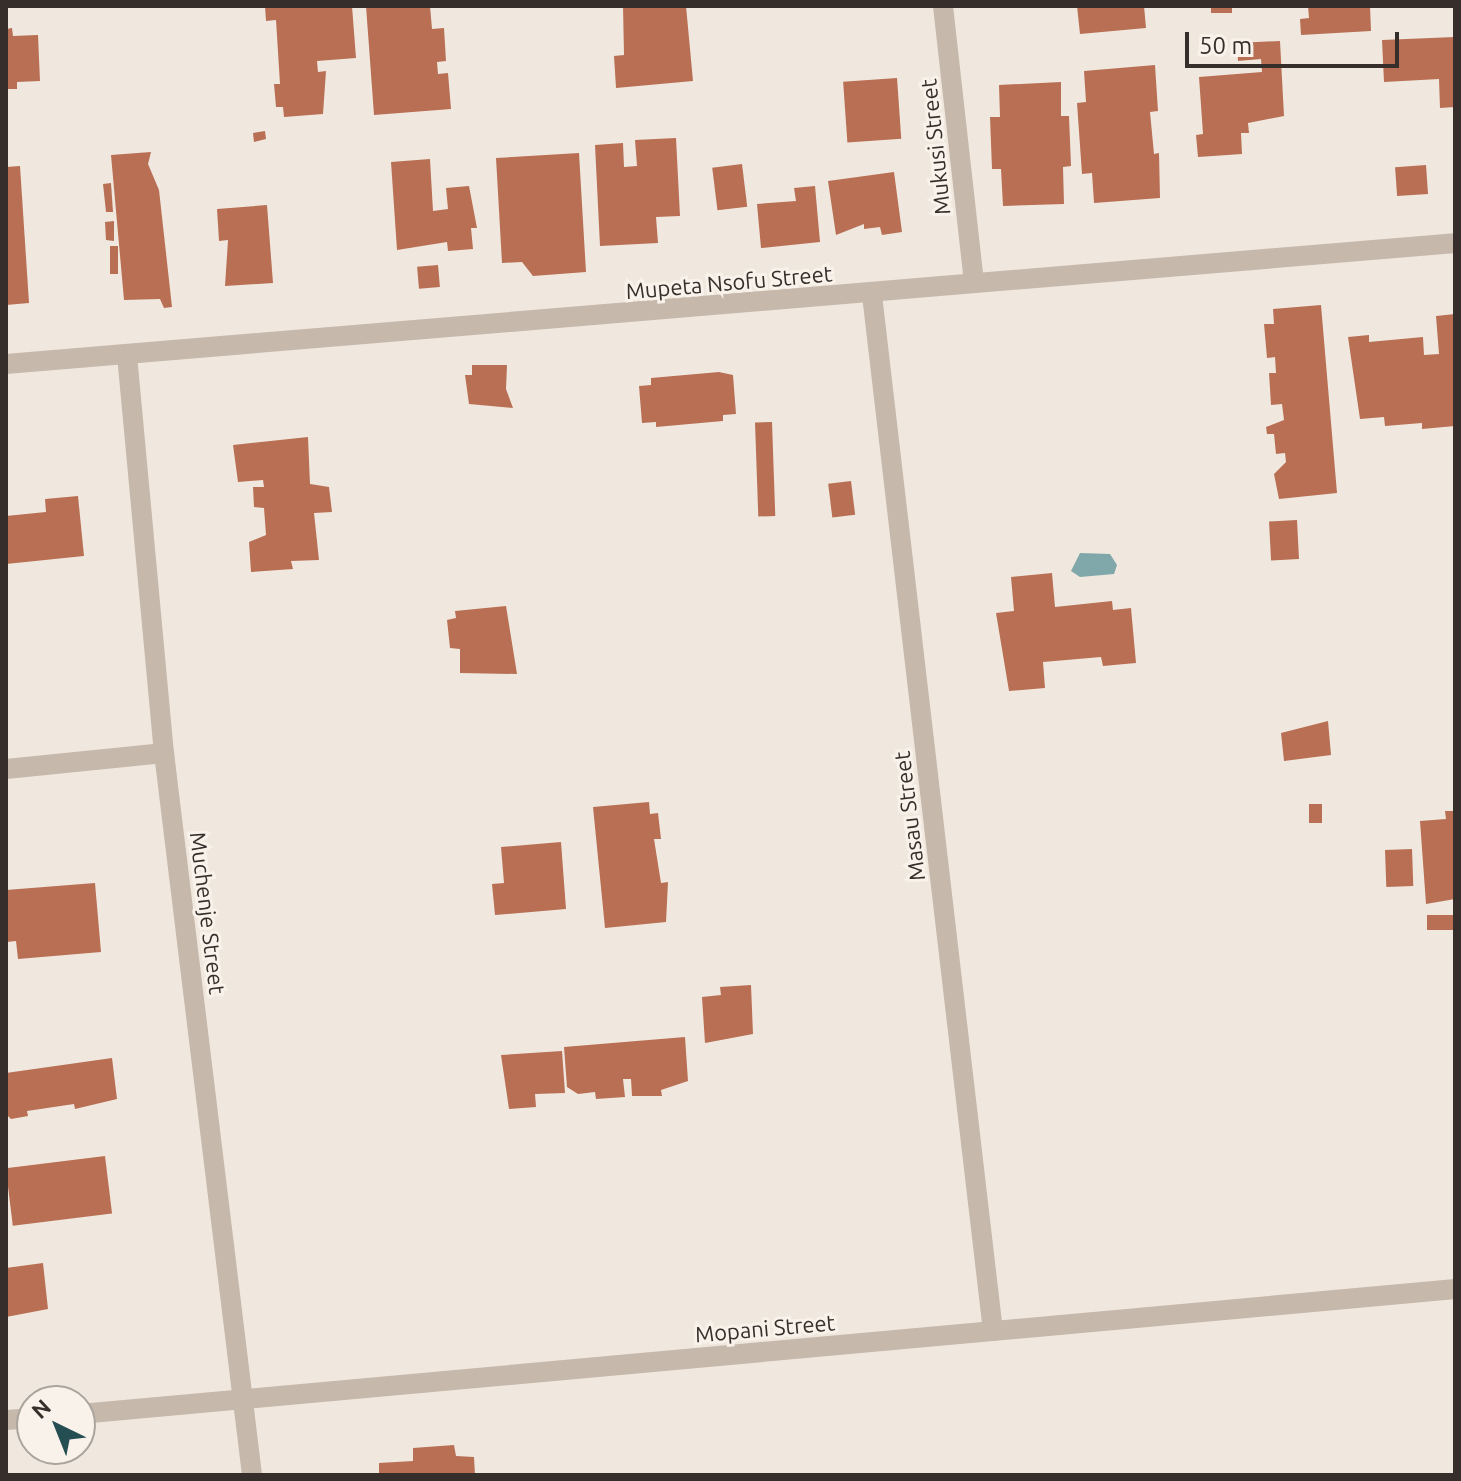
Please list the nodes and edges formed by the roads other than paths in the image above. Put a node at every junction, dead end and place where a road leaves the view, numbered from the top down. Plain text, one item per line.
1 (943, 6) edge
2 (1455, 243) edge
3 (974, 282) junction
4 (872, 295) junction
5 (127, 355) junction
6 (6, 364) edge
7 (164, 753) junction
8 (6, 769) edge
9 (1455, 1289) edge
10 (993, 1331) junction
11 (245, 1401) junction
12 (96, 1413) edge
13 (252, 1475) edge

1 - 3 street, Mukusi Street
2 - 3 street, Mupeta Nsofu Street
3 - 4 street, Mupeta Nsofu Street
4 - 5 street, Mupeta Nsofu Street
4 - 10 street, Masau Street
5 - 6 street, Mupeta Nsofu Street
5 - 7 street, Muchenje Street
7 - 8 street
7 - 11 street, Muchenje Street
9 - 10 street, Mopani Street
10 - 11 street, Mopani Street
11 - 12 street, Mopani Street
11 - 13 street, Muchenje Street

